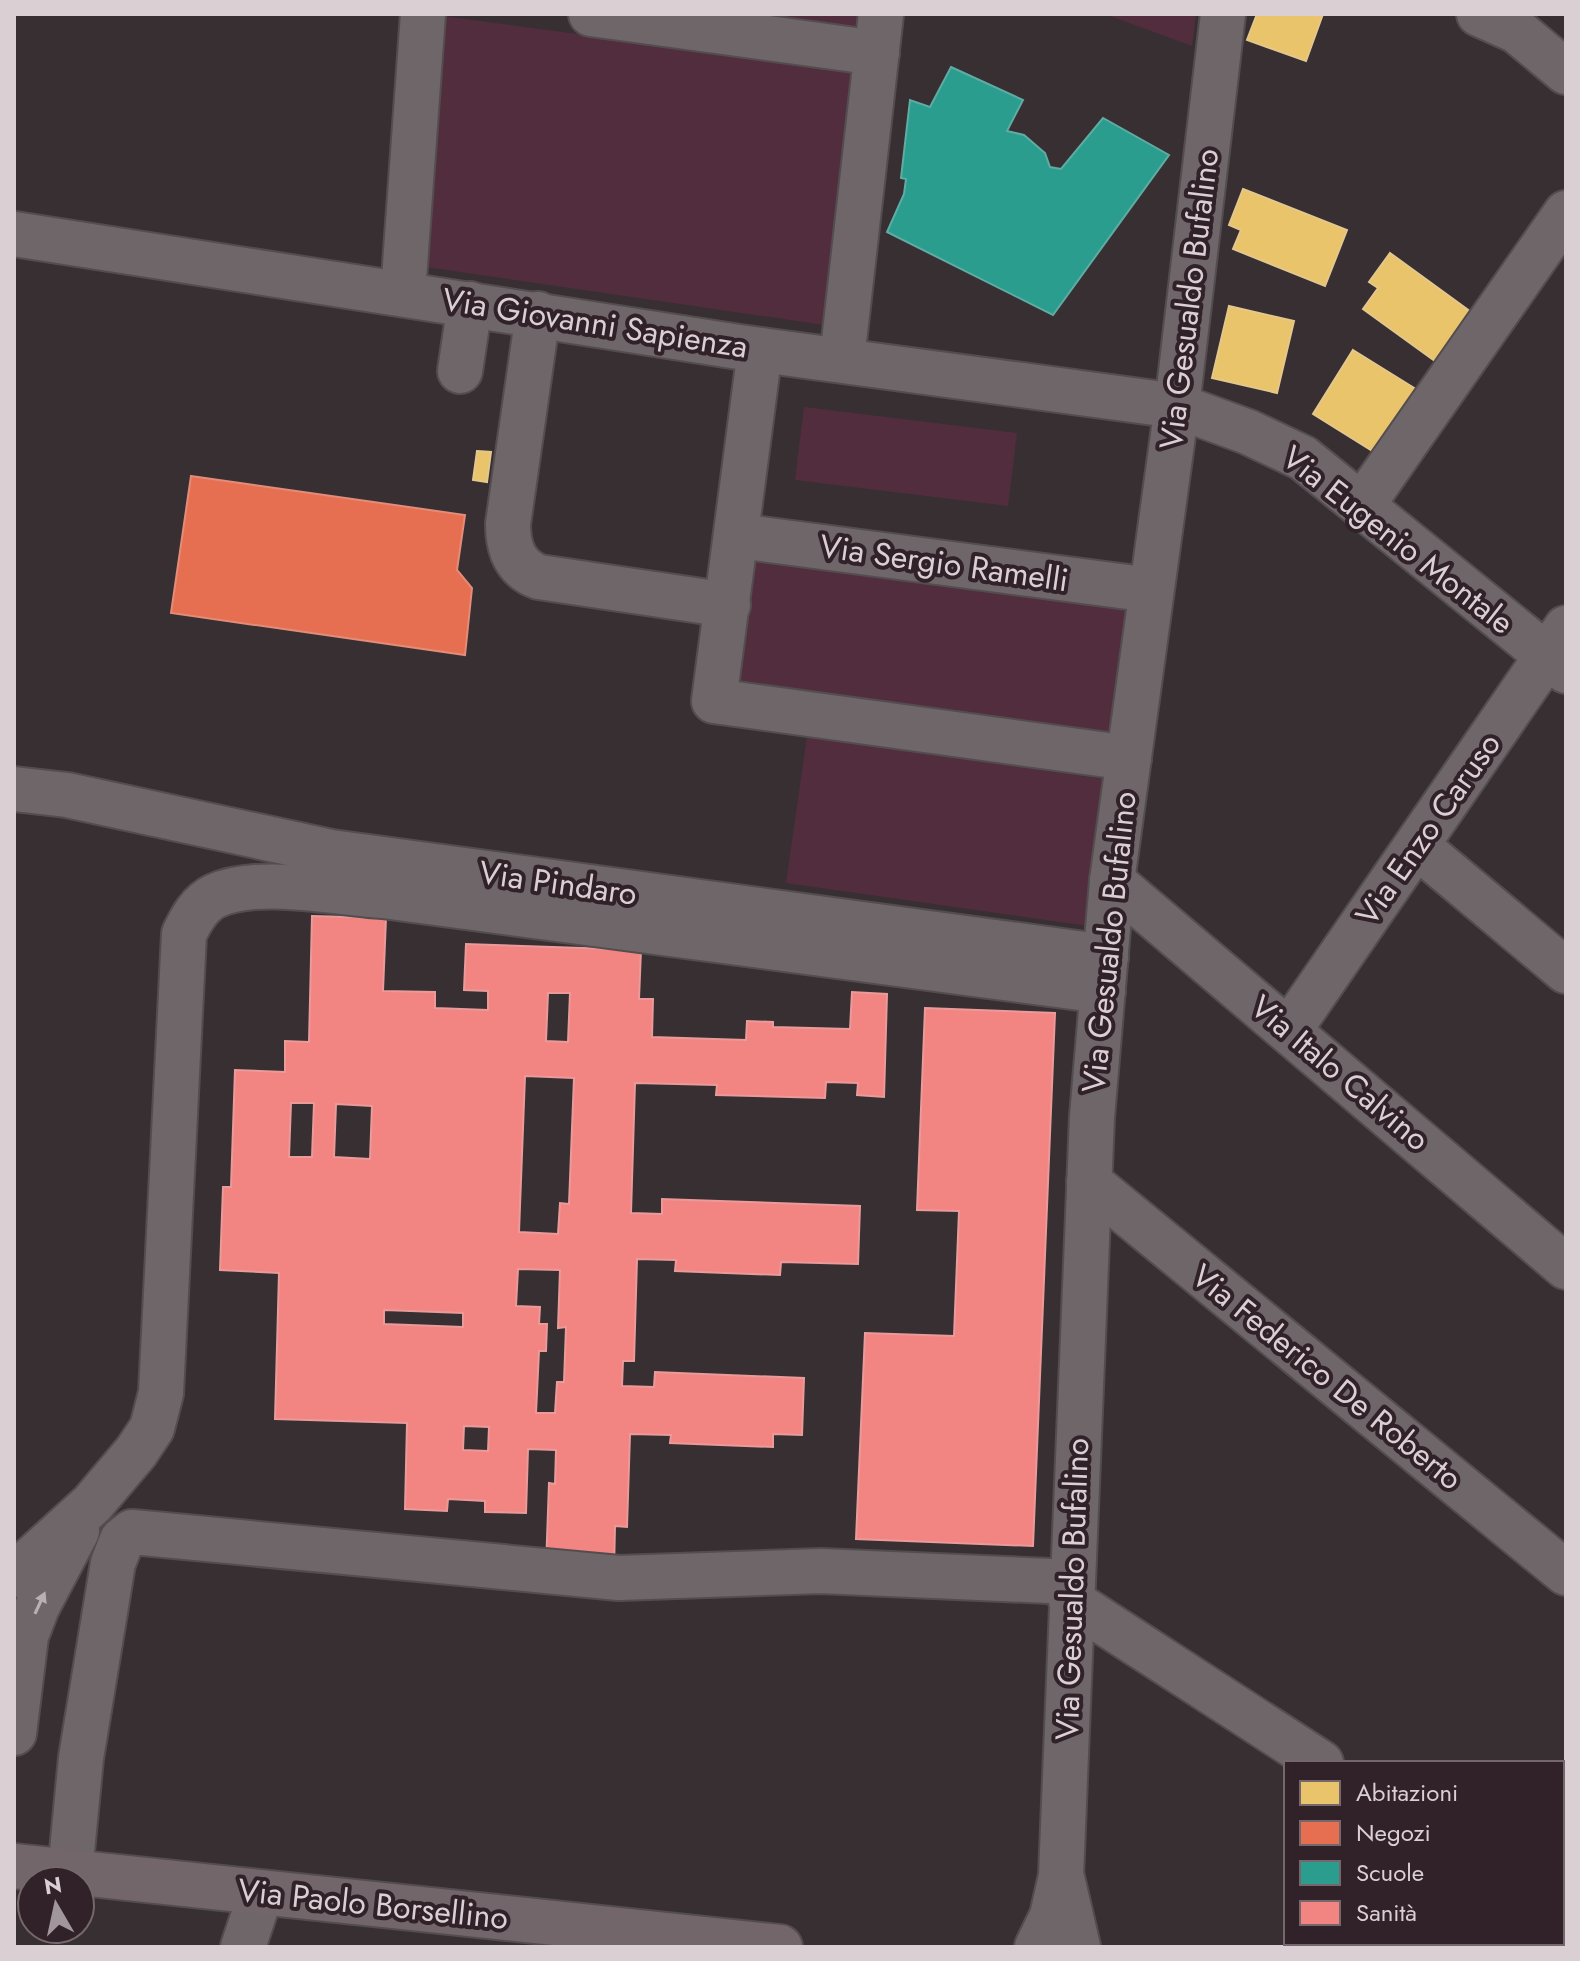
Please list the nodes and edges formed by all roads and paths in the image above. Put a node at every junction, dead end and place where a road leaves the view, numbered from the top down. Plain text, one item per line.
1 (423, 14) edge
2 (591, 14) edge
3 (1223, 14) edge
4 (1479, 14) edge
5 (879, 34) edge
6 (1566, 72) edge
7 (1566, 213) edge
8 (14, 234) edge
9 (403, 293) junction
10 (470, 304) junction
11 (538, 314) junction
12 (760, 350) junction
13 (842, 359) junction
14 (460, 371) dead end
15 (1177, 406) junction
16 (1363, 504) junction
17 (738, 536) junction
18 (1151, 590) junction
19 (728, 605) junction
20 (1560, 652) edge
21 (1129, 758) junction
22 (14, 789) edge
23 (1417, 846) junction
24 (1112, 881) junction
25 (1566, 971) edge
26 (1104, 974) junction
27 (1290, 1029) junction
28 (1089, 1182) junction
29 (1566, 1267) edge
30 (92, 1504) junction
31 (1566, 1573) edge
32 (14, 1575) edge
33 (1072, 1591) junction
34 (14, 1733) edge
35 (1318, 1761) edge
36 (71, 1865) edge
37 (96, 1875) edge
38 (1061, 1876) junction
39 (261, 1893) junction
40 (563, 1936) edge
41 (243, 1947) edge
42 (780, 1947) edge
43 (1037, 1947) edge
44 (1078, 1947) edge

1 - 9 street
2 - 5 street
3 - 15 street, Via Gesualdo Bufalino
4 - 6 street
5 - 13 street
7 - 16 street
8 - 9 street, Via Giovanni Sapienza
9 - 10 street, Via Giovanni Sapienza
10 - 11 street, Via Giovanni Sapienza
10 - 14 street
11 - 12 street, Via Giovanni Sapienza
11 - 19 street
12 - 13 street, Via Giovanni Sapienza
12 - 17 street
13 - 15 street, Via Giovanni Sapienza
15 - 16 street, Via Eugenio Montale
15 - 18 street, Via Gesualdo Bufalino
16 - 20 street, Via Eugenio Montale
17 - 18 street, Via Sergio Ramelli
17 - 19 street
18 - 21 street, Via Gesualdo Bufalino
19 - 21 street
20 - 23 street, Via Enzo Caruso
21 - 24 street, Via Gesualdo Bufalino
22 - 26 street, Via Pindaro
23 - 25 street
23 - 27 street, Via Enzo Caruso
24 - 26 street, Via Gesualdo Bufalino
24 - 27 street, Via Italo Calvino
26 - 28 street, Via Gesualdo Bufalino
26 - 30 street
27 - 29 street, Via Italo Calvino
28 - 31 street, Via Federico De Roberto
28 - 33 street, Via Gesualdo Bufalino
30 - 32 street
34 -> 30 street
33 - 35 street
33 - 36 street
33 - 38 street, Via Gesualdo Bufalino
37 - 39 main road, Via Paolo Borsellino
38 - 43 street
38 - 44 street
39 - 40 main road, Via Paolo Borsellino
39 - 41 street
40 - 42 main road, Via Paolo Borsellino

